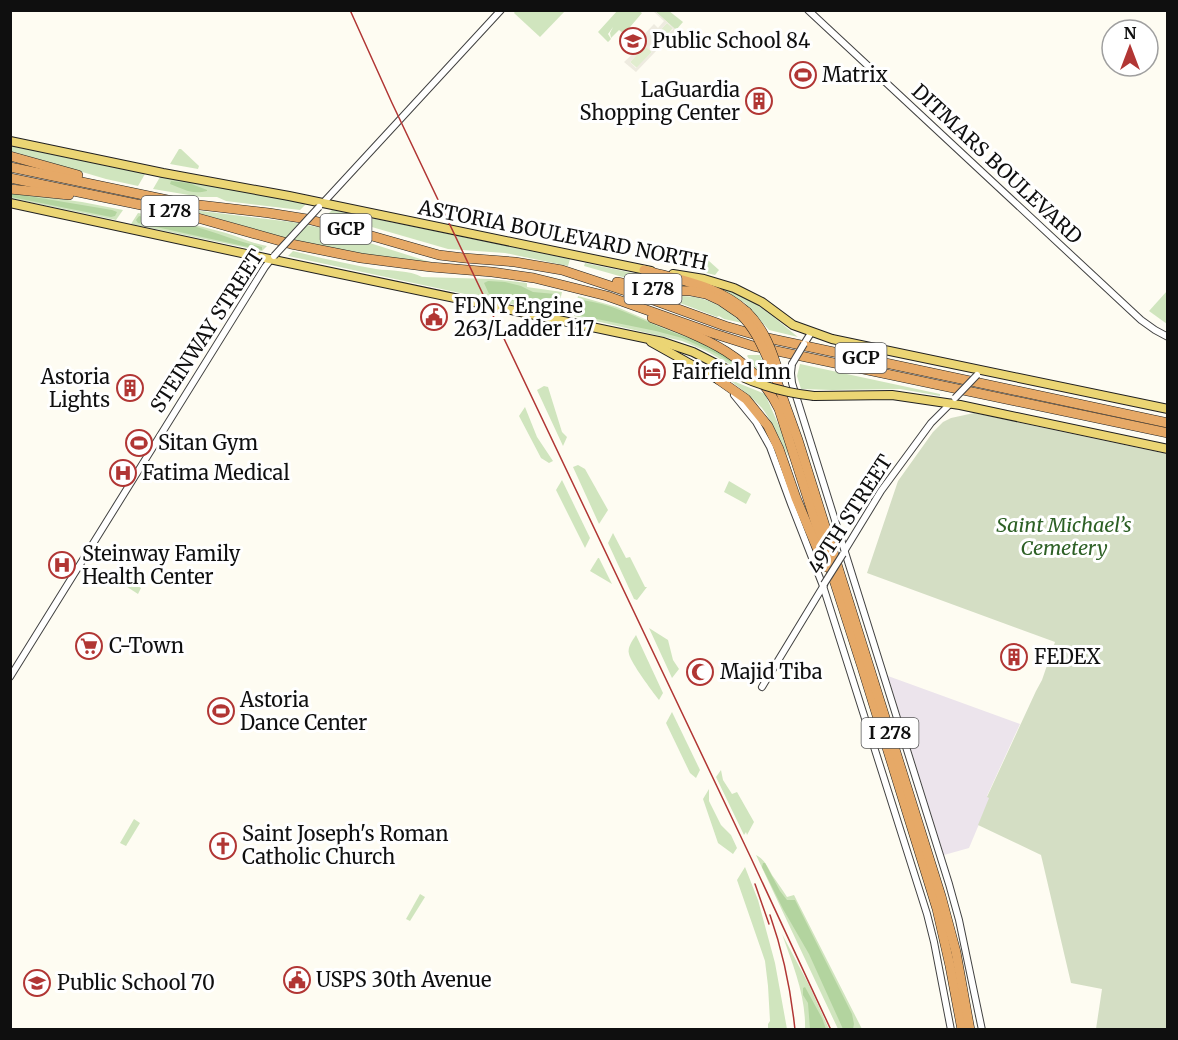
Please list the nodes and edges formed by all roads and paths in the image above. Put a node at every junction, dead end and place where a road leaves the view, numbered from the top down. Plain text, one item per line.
1 (501, 10) edge
2 (808, 10) edge
3 (10, 141) edge
4 (10, 156) edge
5 (10, 167) edge
6 (10, 178) edge
7 (10, 189) edge
8 (129, 192) junction
9 (116, 200) junction
10 (10, 203) edge
11 (320, 205) junction
12 (272, 258) junction
13 (562, 270) junction
14 (644, 270) junction
15 (574, 289) junction
16 (744, 313) junction
17 (812, 333) junction
18 (640, 337) junction
19 (1167, 337) edge
20 (979, 373) junction
21 (719, 380) junction
22 (953, 401) junction
23 (1167, 410) edge
24 (1167, 423) edge
25 (1167, 433) edge
26 (1167, 449) edge
27 (844, 552) junction
28 (823, 585) junction
29 (10, 677) edge
30 (762, 687) dead end
31 (880, 728) junction
32 (951, 1029) edge
33 (962, 1029) edge
34 (970, 1029) edge
35 (982, 1029) edge

1 - 11 street, STEINWAY STREET
2 - 19 street, DITMARS BOULEVARD
3 - 11 main road, ASTORIA BOULEVARD NORTH
4 - 8 highway
5 - 8 highway, GCP
6 - 9 highway, I 278
7 - 9 highway
8 - 13 highway, GCP
9 - 15 highway, I 278
10 - 12 main road
11 - 12 street, STEINWAY STREET, bridge
11 - 14 main road, ASTORIA BOULEVARD NORTH
12 - 18 main road
12 - 29 street, STEINWAY STREET
13 - 16 highway, I 278
13 - 24 highway, GCP
14 - 16 highway
14 - 17 main road, ASTORIA BOULEVARD NORTH
15 - 25 highway, GCP
15 - 31 highway, I 278
16 - 34 highway, I 278, bridge
17 - 20 main road, ASTORIA BOULEVARD NORTH
17 - 27 street, bridge
18 - 21 main road
18 - 22 main road, bridge
20 - 22 street, 49TH STREET, bridge
20 - 23 main road, ASTORIA BOULEVARD NORTH
21 - 28 street
21 - 31 highway
22 - 26 main road
22 - 27 street, 49TH STREET
27 - 28 street, 49TH STREET, bridge
27 - 35 street
28 - 30 street, 49TH STREET
28 - 32 street
31 - 33 highway, I 278

